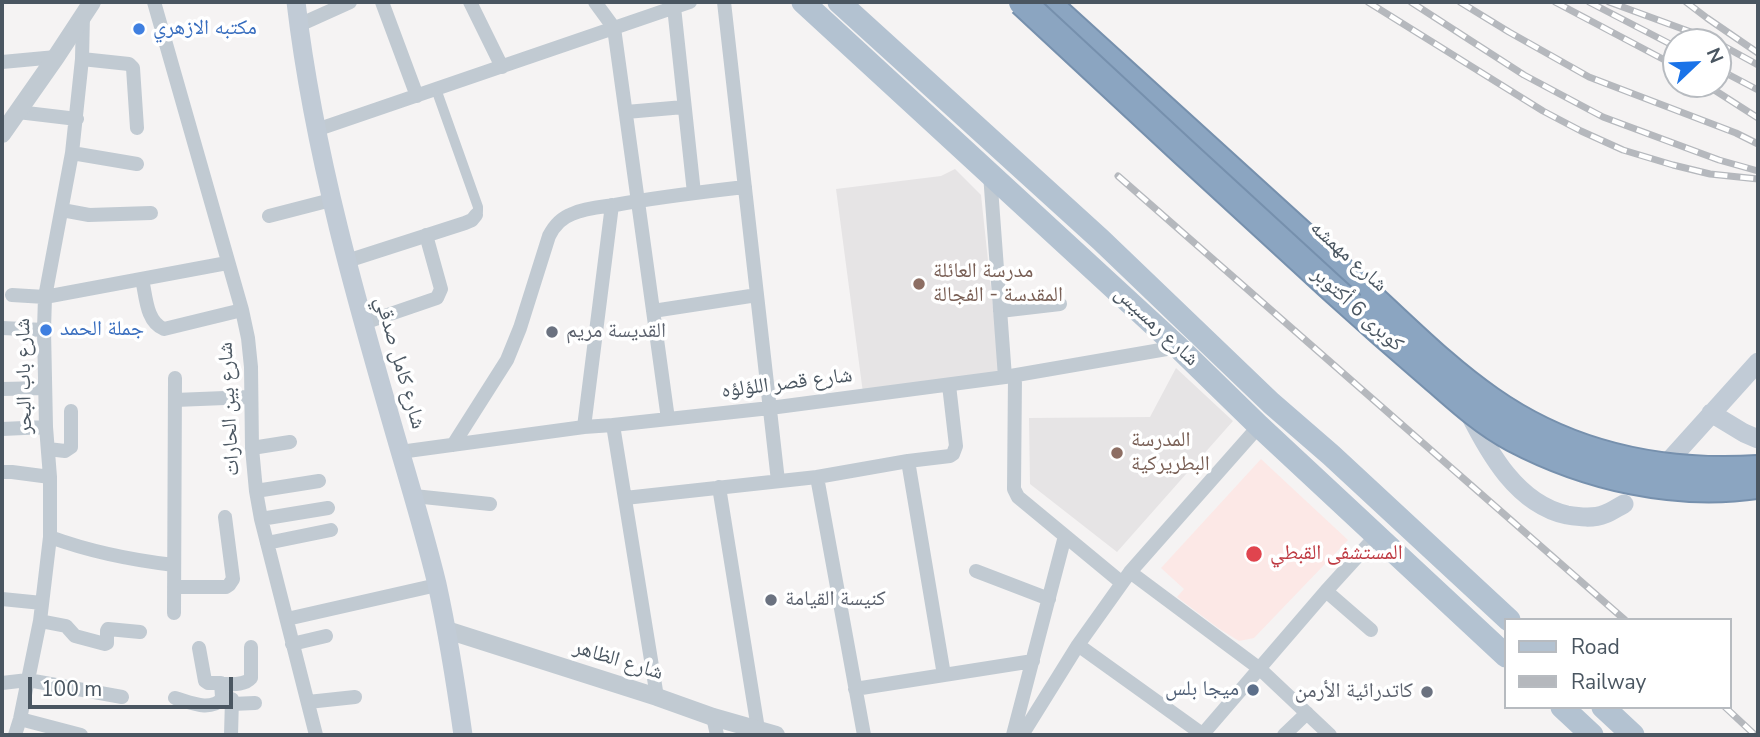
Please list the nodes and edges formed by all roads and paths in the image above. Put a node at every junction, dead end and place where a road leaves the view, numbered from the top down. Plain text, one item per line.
1 (154, 2) edge
2 (296, 2) edge
3 (350, 2) edge
4 (382, 2) edge
5 (470, 2) edge
6 (595, 2) edge
7 (690, 2) edge
8 (724, 2) edge
9 (803, 2) edge
10 (839, 2) edge
11 (1022, 2) edge
12 (1035, 2) edge
13 (1046, 2) edge
14 (87, 8) edge
15 (674, 8) junction
16 (299, 25) junction
17 (614, 28) junction
18 (56, 57) junction
19 (82, 60) junction
20 (2, 62) edge
21 (502, 66) junction
22 (436, 89) junction
23 (417, 96) junction
24 (684, 107) junction
25 (18, 112) junction
26 (626, 112) junction
27 (77, 118) junction
28 (137, 128) dead end
29 (316, 130) junction
30 (2, 134) edge
31 (72, 153) junction
32 (137, 163) dead end
33 (990, 173) junction
34 (745, 187) junction
35 (1237, 187) junction
36 (694, 193) junction
37 (331, 200) junction
38 (639, 201) junction
39 (612, 205) junction
40 (61, 210) junction
41 (150, 213) dead end
42 (476, 215) joint
43 (269, 216) dead end
44 (426, 235) junction
45 (347, 261) junction
46 (228, 263) junction
47 (142, 279) junction
48 (12, 295) dead end
49 (757, 295) junction
50 (45, 297) junction
51 (1060, 304) dead end
52 (242, 310) junction
53 (653, 311) junction
54 (1000, 311) junction
55 (364, 323) junction
56 (2, 328) edge
57 (44, 330) junction
58 (1178, 347) junction
59 (1758, 362) edge
60 (1010, 376) junction
61 (175, 378) dead end
62 (949, 385) junction
63 (45, 388) junction
64 (2, 389) edge
65 (250, 397) junction
66 (175, 400) junction
67 (770, 408) junction
68 (71, 411) dead end
69 (1711, 413) junction
70 (668, 419) junction
71 (613, 425) junction
72 (1259, 426) junction
73 (46, 427) junction
74 (584, 427) junction
75 (2, 429) edge
76 (1758, 439) edge
77 (290, 442) dead end
78 (453, 445) junction
79 (252, 448) junction
80 (48, 449) junction
81 (400, 452) junction
82 (908, 461) junction
83 (1668, 462) dead end
84 (1758, 469) edge
85 (2, 472) edge
86 (50, 477) junction
87 (817, 477) junction
88 (320, 481) dead end
89 (778, 481) junction
90 (1758, 483) edge
91 (719, 487) junction
92 (256, 491) junction
93 (414, 496) junction
94 (625, 498) junction
95 (490, 504) dead end
96 (1624, 504) dead end
97 (328, 508) dead end
98 (225, 517) dead end
99 (261, 519) junction
100 (331, 530) dead end
101 (1377, 535) junction
102 (1065, 536) junction
103 (50, 537) junction
104 (267, 543) junction
105 (174, 565) junction
106 (976, 571) dead end
107 (1126, 578) junction
108 (437, 585) junction
109 (174, 587) junction
110 (1326, 591) junction
111 (1049, 599) junction
112 (2, 600) edge
113 (42, 603) junction
114 (174, 614) dead end
115 (1507, 618) edge
116 (287, 619) junction
117 (40, 621) junction
118 (1371, 630) dead end
119 (447, 631) junction
120 (140, 632) dead end
121 (326, 636) dead end
122 (292, 644) junction
123 (1078, 645) junction
124 (199, 648) dead end
125 (250, 648) dead end
126 (1504, 654) edge
127 (1032, 661) junction
128 (1259, 669) junction
129 (944, 675) junction
130 (28, 680) junction
131 (2, 682) edge
132 (855, 689) junction
133 (226, 695) junction
134 (122, 697) dead end
135 (355, 697) dead end
136 (657, 697) junction
137 (175, 698) dead end
138 (309, 702) junction
139 (255, 703) dead end
140 (1564, 709) edge
141 (1605, 709) edge
142 (1307, 712) junction
143 (713, 717) junction
144 (20, 719) junction
145 (758, 729) junction
146 (1589, 734) edge
147 (15, 735) edge
148 (82, 735) edge
149 (231, 735) edge
150 (316, 735) edge
151 (463, 735) edge
152 (717, 735) edge
153 (776, 735) edge
154 (864, 735) edge
155 (1013, 735) edge
156 (1022, 735) edge
157 (1202, 735) edge
158 (1284, 735) edge
159 (1330, 735) edge
160 (1633, 735) edge

1 - 46 street, شارع بين الحارات
2 - 16 main road, شارع كامل صدقي
3 - 16 street
4 - 23 street
5 - 21 street
6 - 17 street
7 - 15 street
8 - 34 street
9 - 33 main road, شارع رمسيس
10 - 115 main road, شارع رمسيس
11 - 90 highway, كوبرى 6 أكتوبر, bridge
12 - 35 main road, شارع مهمشه
13 - 84 highway, كوبرى 6 أكتوبر, bridge
14 - 18 street
14 - 19 street, شارع باب البحر
15 - 17 street
15 - 24 street
16 - 29 main road, شارع كامل صدقي
17 - 21 street
17 - 26 street
18 - 20 street
18 - 25 street
19 - 27 street, شارع باب البحر
19 - 28 street
21 - 22 street
22 - 23 street
22 - 42 street
23 - 29 street
24 - 26 street
24 - 36 street
25 - 27 street
25 - 30 street
26 - 38 street
27 - 31 street, شارع باب البحر
29 - 37 main road, شارع كامل صدقي
31 - 32 street
31 - 40 street, شارع باب البحر
33 - 54 street
33 - 58 main road, شارع رمسيس
34 - 36 street
34 - 49 street
35 - 90 highway, bridge
35 - 96 main road, شارع مهمشه
36 - 38 street
37 - 43 street
37 - 45 main road, شارع كامل صدقي
38 - 39 street
38 - 53 street
39 - 74 street
39 - 78 street
40 - 41 street
40 - 50 street, شارع باب البحر
42 - 44 street
44 - 45 street
44 - 55 street
45 - 55 main road, شارع كامل صدقي
46 - 47 street
46 - 52 street, شارع بين الحارات
47 - 50 street
47 - 52 street
48 - 50 street
49 - 53 street
49 - 67 street
50 - 57 street, شارع باب البحر
51 - 54 street
52 - 65 street, شارع بين الحارات
53 - 70 street
54 - 60 street
55 - 81 main road, شارع كامل صدقي
56 - 57 street
57 - 63 street, شارع باب البحر
58 - 60 street, شارع قصر اللؤلؤه
58 - 72 main road, شارع رمسيس
59 - 69 main road
60 - 62 street, شارع قصر اللؤلؤه
60 - 102 street
61 - 66 street
62 - 67 street, شارع قصر اللؤلؤه
62 - 82 street
63 - 64 street
63 - 73 street, شارع باب البحر
65 - 66 street
65 - 79 street, شارع بين الحارات
66 - 105 street
67 - 70 street, شارع قصر اللؤلؤه
67 - 89 street
68 - 80 street
69 - 76 main road
69 - 83 main road
70 - 71 street, شارع قصر اللؤلؤه
71 - 74 street, شارع قصر اللؤلؤه
71 - 94 street
72 - 101 main road, شارع رمسيس
72 - 107 street
73 - 75 street
73 - 80 street, شارع باب البحر
74 - 78 street, شارع قصر اللؤلؤه
77 - 79 street
78 - 81 street, شارع قصر اللؤلؤه
79 - 92 street, شارع بين الحارات
80 - 86 street, شارع باب البحر
81 - 93 main road, شارع كامل صدقي
82 - 87 street
82 - 129 street
85 - 86 street
86 - 103 street, شارع باب البحر
87 - 89 street
87 - 132 street
88 - 92 street
89 - 91 street
91 - 94 street
91 - 145 street
92 - 99 street, شارع بين الحارات
93 - 95 street
93 - 108 main road, شارع كامل صدقي
94 - 136 street
97 - 99 street
98 - 109 street
99 - 104 street, شارع بين الحارات
100 - 104 street
101 - 110 street
101 - 126 main road, شارع رمسيس
102 - 107 street
102 - 111 street
103 - 105 street
103 - 113 street, شارع باب البحر
104 - 116 street, شارع بين الحارات
105 - 109 street
106 - 111 street
107 - 123 street
107 - 128 street
108 - 116 street
108 - 119 main road, شارع كامل صدقي
109 - 114 street
110 - 118 street
110 - 128 street
111 - 127 street
112 - 113 street
113 - 117 street, شارع باب البحر
116 - 122 street, شارع بين الحارات
117 - 120 street
117 - 130 street, شارع باب البحر
119 - 136 street, شارع الظاهر
119 - 151 main road, شارع كامل صدقي
121 - 122 street
122 - 138 street, شارع بين الحارات
123 - 156 street
123 - 157 street
124 - 133 street
125 - 133 street
127 - 129 street
127 - 155 street
128 - 142 street
128 - 157 street
129 - 132 street
130 - 131 street
130 - 134 street
130 - 144 street, شارع باب البحر
132 - 154 street
133 - 137 street
133 - 139 street
133 - 149 street
135 - 138 street
136 - 143 street, شارع الظاهر
138 - 150 street, شارع بين الحارات
140 - 146 main road
141 - 160 main road
142 - 158 street
142 - 159 street
143 - 145 street, شارع الظاهر
143 - 152 street
144 - 147 street, شارع باب البحر
144 - 148 street
145 - 153 street, شارع الظاهر

